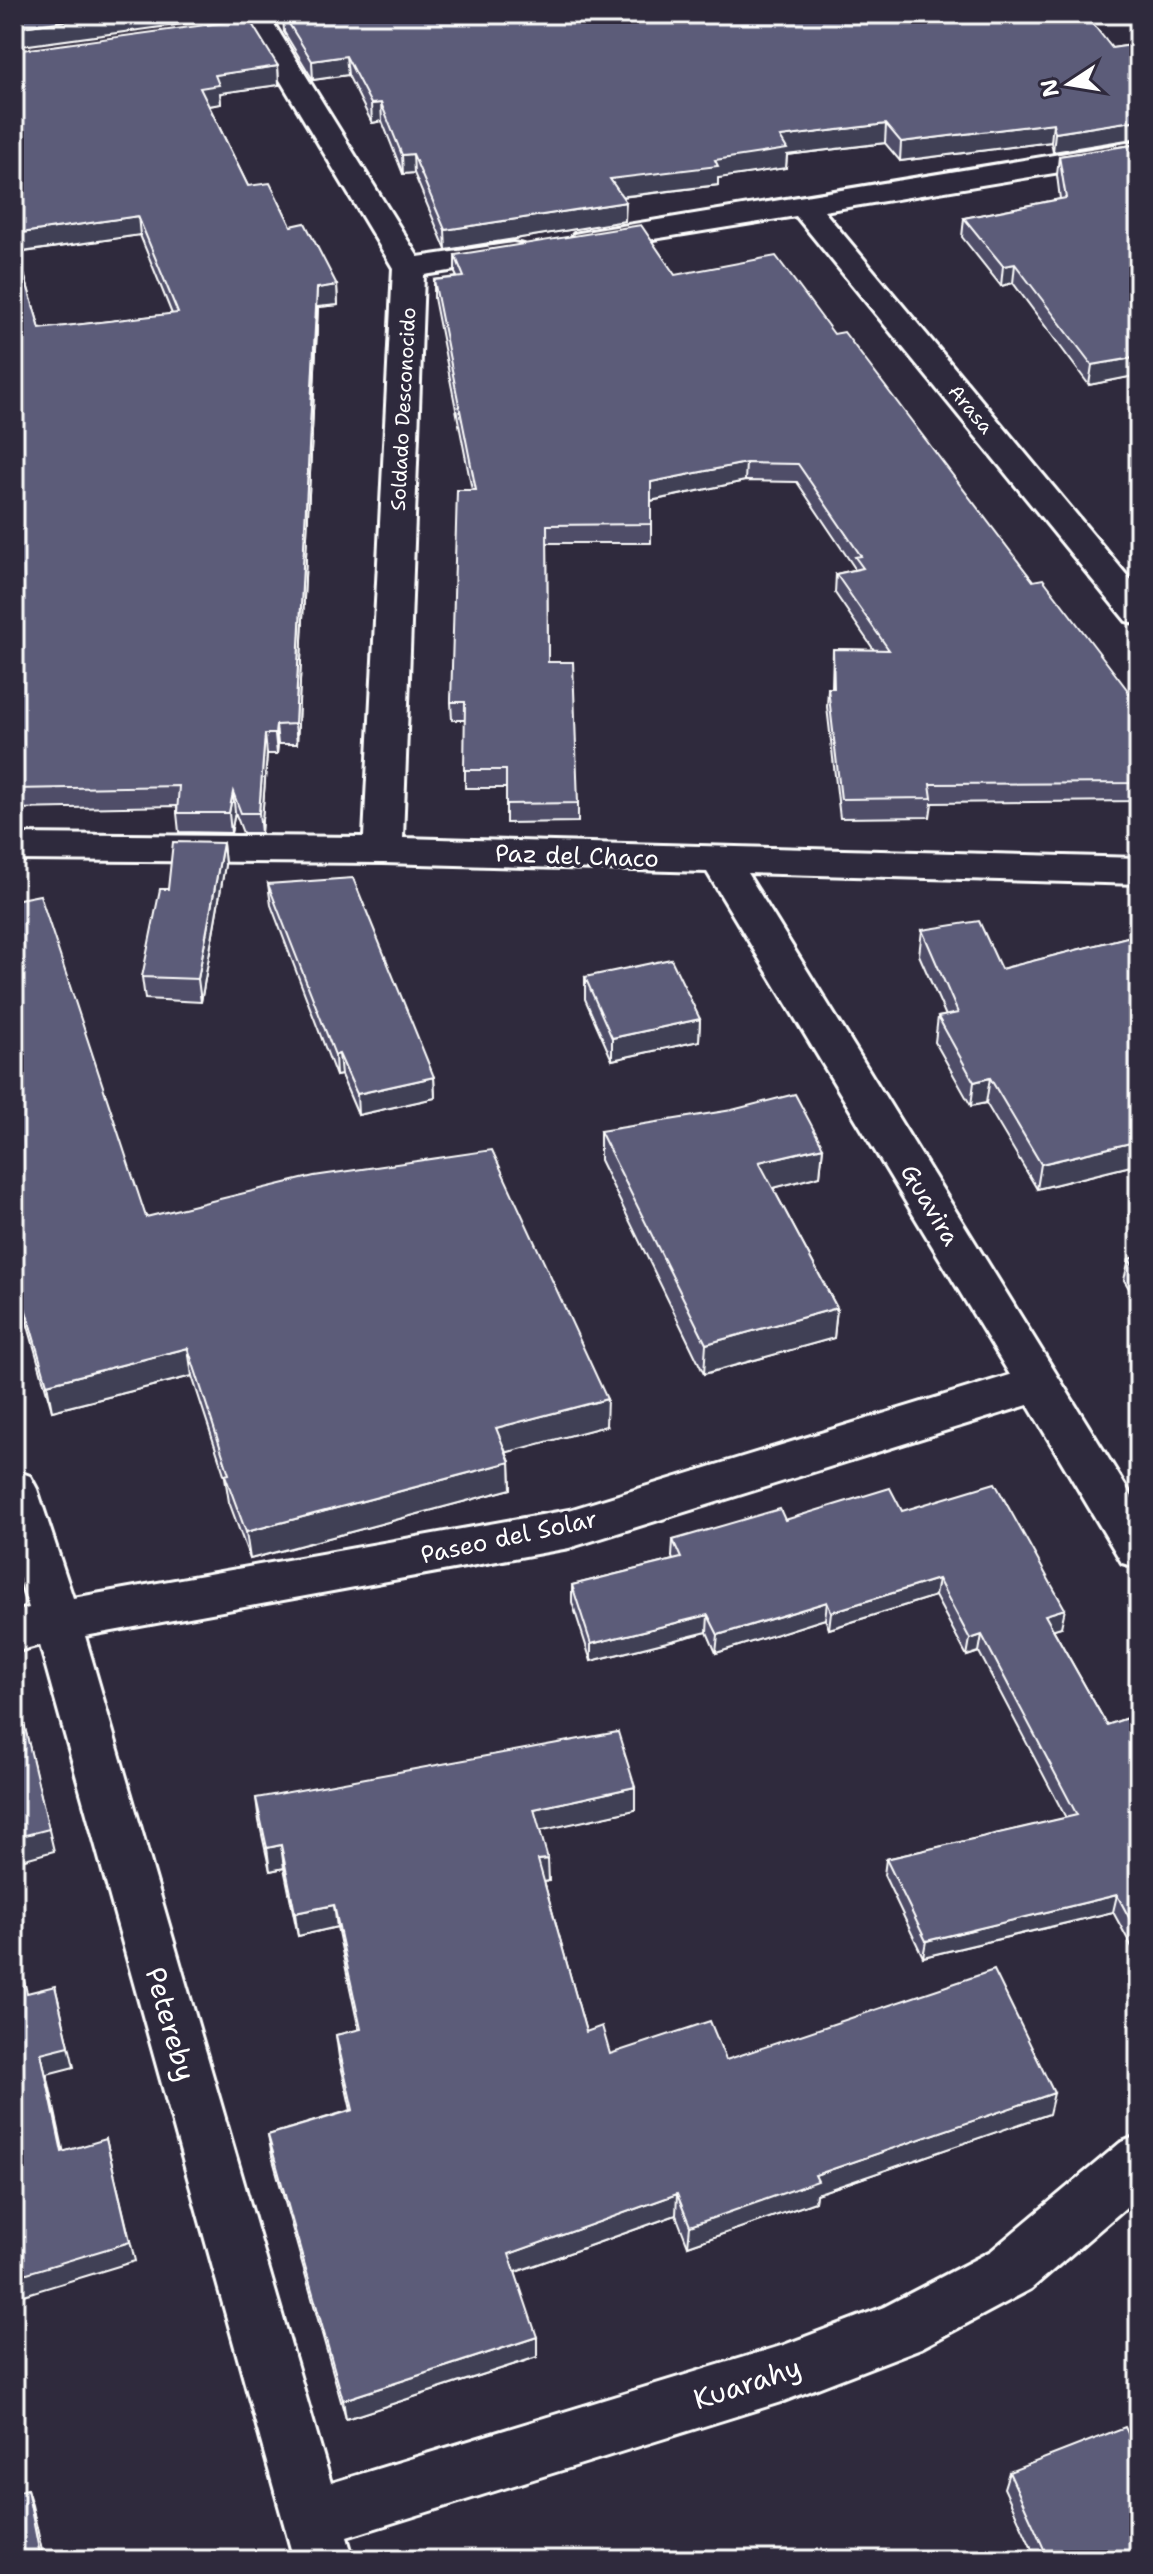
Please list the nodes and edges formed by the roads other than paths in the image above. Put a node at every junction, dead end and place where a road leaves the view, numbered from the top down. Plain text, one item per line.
1 (258, 22) edge
2 (1139, 150) edge
3 (804, 206) junction
4 (409, 268) junction
5 (1139, 613) edge
6 (14, 847) edge
7 (383, 850) junction
8 (720, 861) junction
9 (1139, 871) edge
10 (1039, 1384) junction
11 (14, 1489) edge
12 (1139, 1549) edge
13 (35, 1627) edge
14 (1139, 2161) edge
15 (318, 2539) edge

1 - 4 street
2 - 3 street
3 - 4 street
3 - 5 street, Arasa
4 - 7 street, Soldado Desconocido
6 - 7 street, Paz del Chaco
7 - 8 street, Paz del Chaco
8 - 9 street, Paz del Chaco
8 - 10 street, Guavira
10 - 12 street, Guavira
10 - 13 street, Paseo del Solar
11 - 13 street, Petereby
13 - 15 street, Petereby
14 - 15 street, Kuarahy

